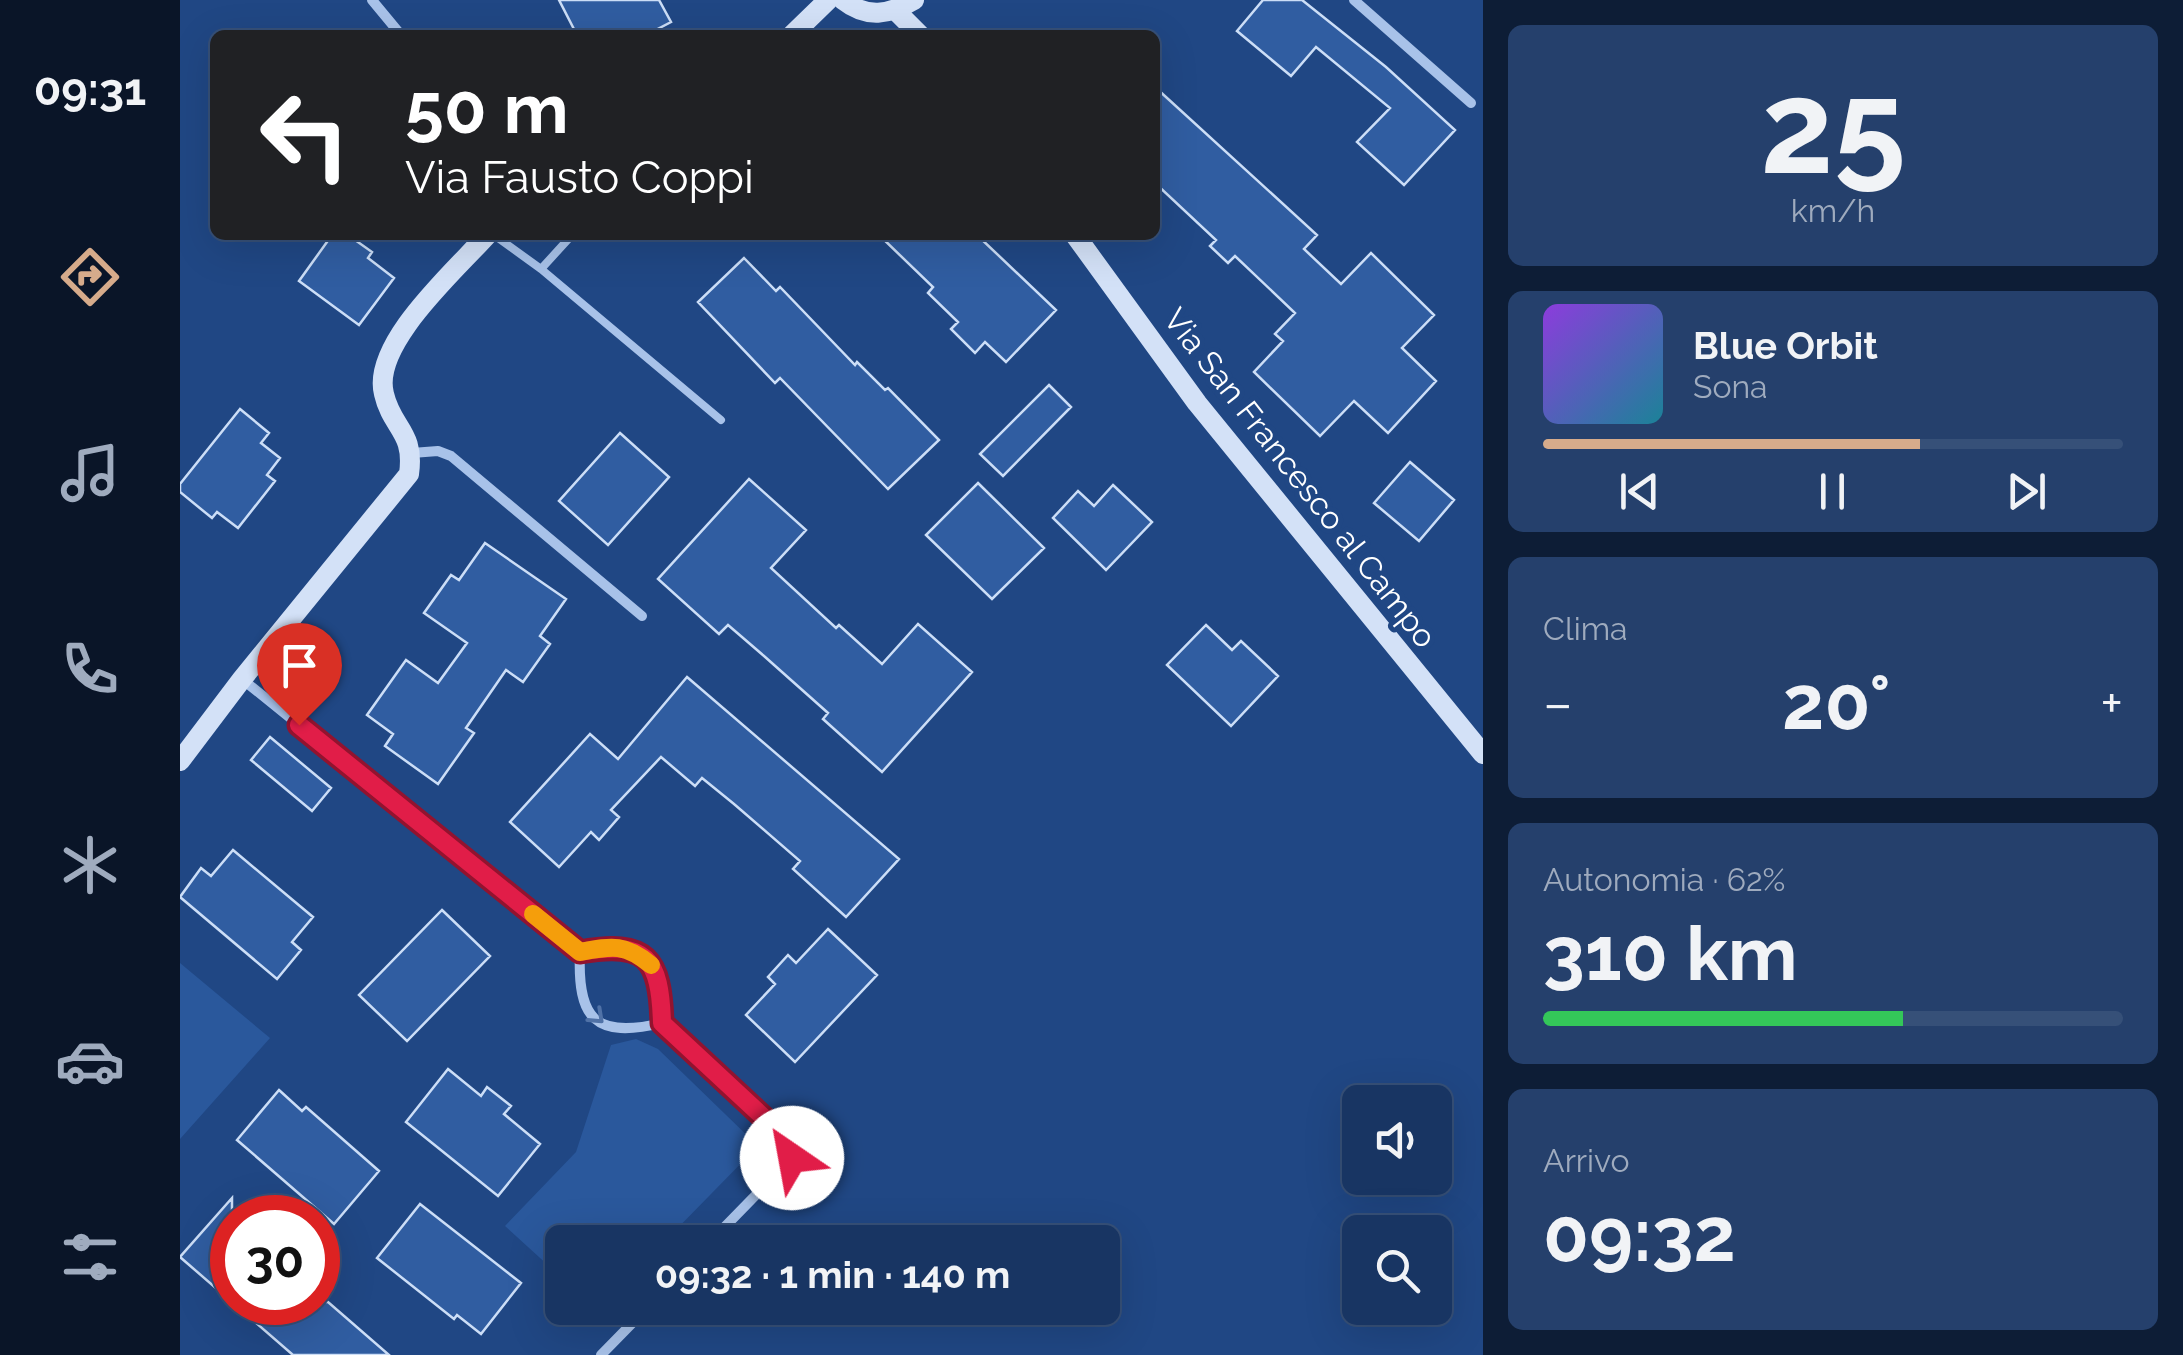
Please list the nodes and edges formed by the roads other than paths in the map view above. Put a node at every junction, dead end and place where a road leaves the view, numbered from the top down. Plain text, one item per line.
1 (372, 0) edge
2 (828, 0) edge
3 (843, 0) edge
4 (1354, 0) edge
5 (905, 5) edge
6 (397, 30) edge
7 (797, 30) edge
8 (918, 30) edge
9 (1471, 103) dead end
10 (485, 240) edge
11 (498, 240) edge
12 (567, 240) edge
13 (1080, 240) edge
14 (541, 269) junction
15 (720, 420) dead end
16 (412, 453) junction
17 (642, 616) dead end
18 (242, 679) junction
19 (1483, 754) edge
20 (180, 761) edge
21 (580, 952) junction
22 (662, 1023) junction
23 (727, 1225) edge
24 (630, 1325) edge
25 (601, 1355) edge

1 - 6 street
2 - 7 street
3 - 5 street
4 - 9 street
5 - 8 street
10 - 16 street
11 - 14 lane
12 - 14 lane
13 - 19 street, Via San Francesco al Campo
14 - 15 lane
16 - 17 street
16 - 18 street
18 - 20 street
18 - 21 street
21 - 22 street
21 -> 22 street
22 - 23 street
24 - 25 street

